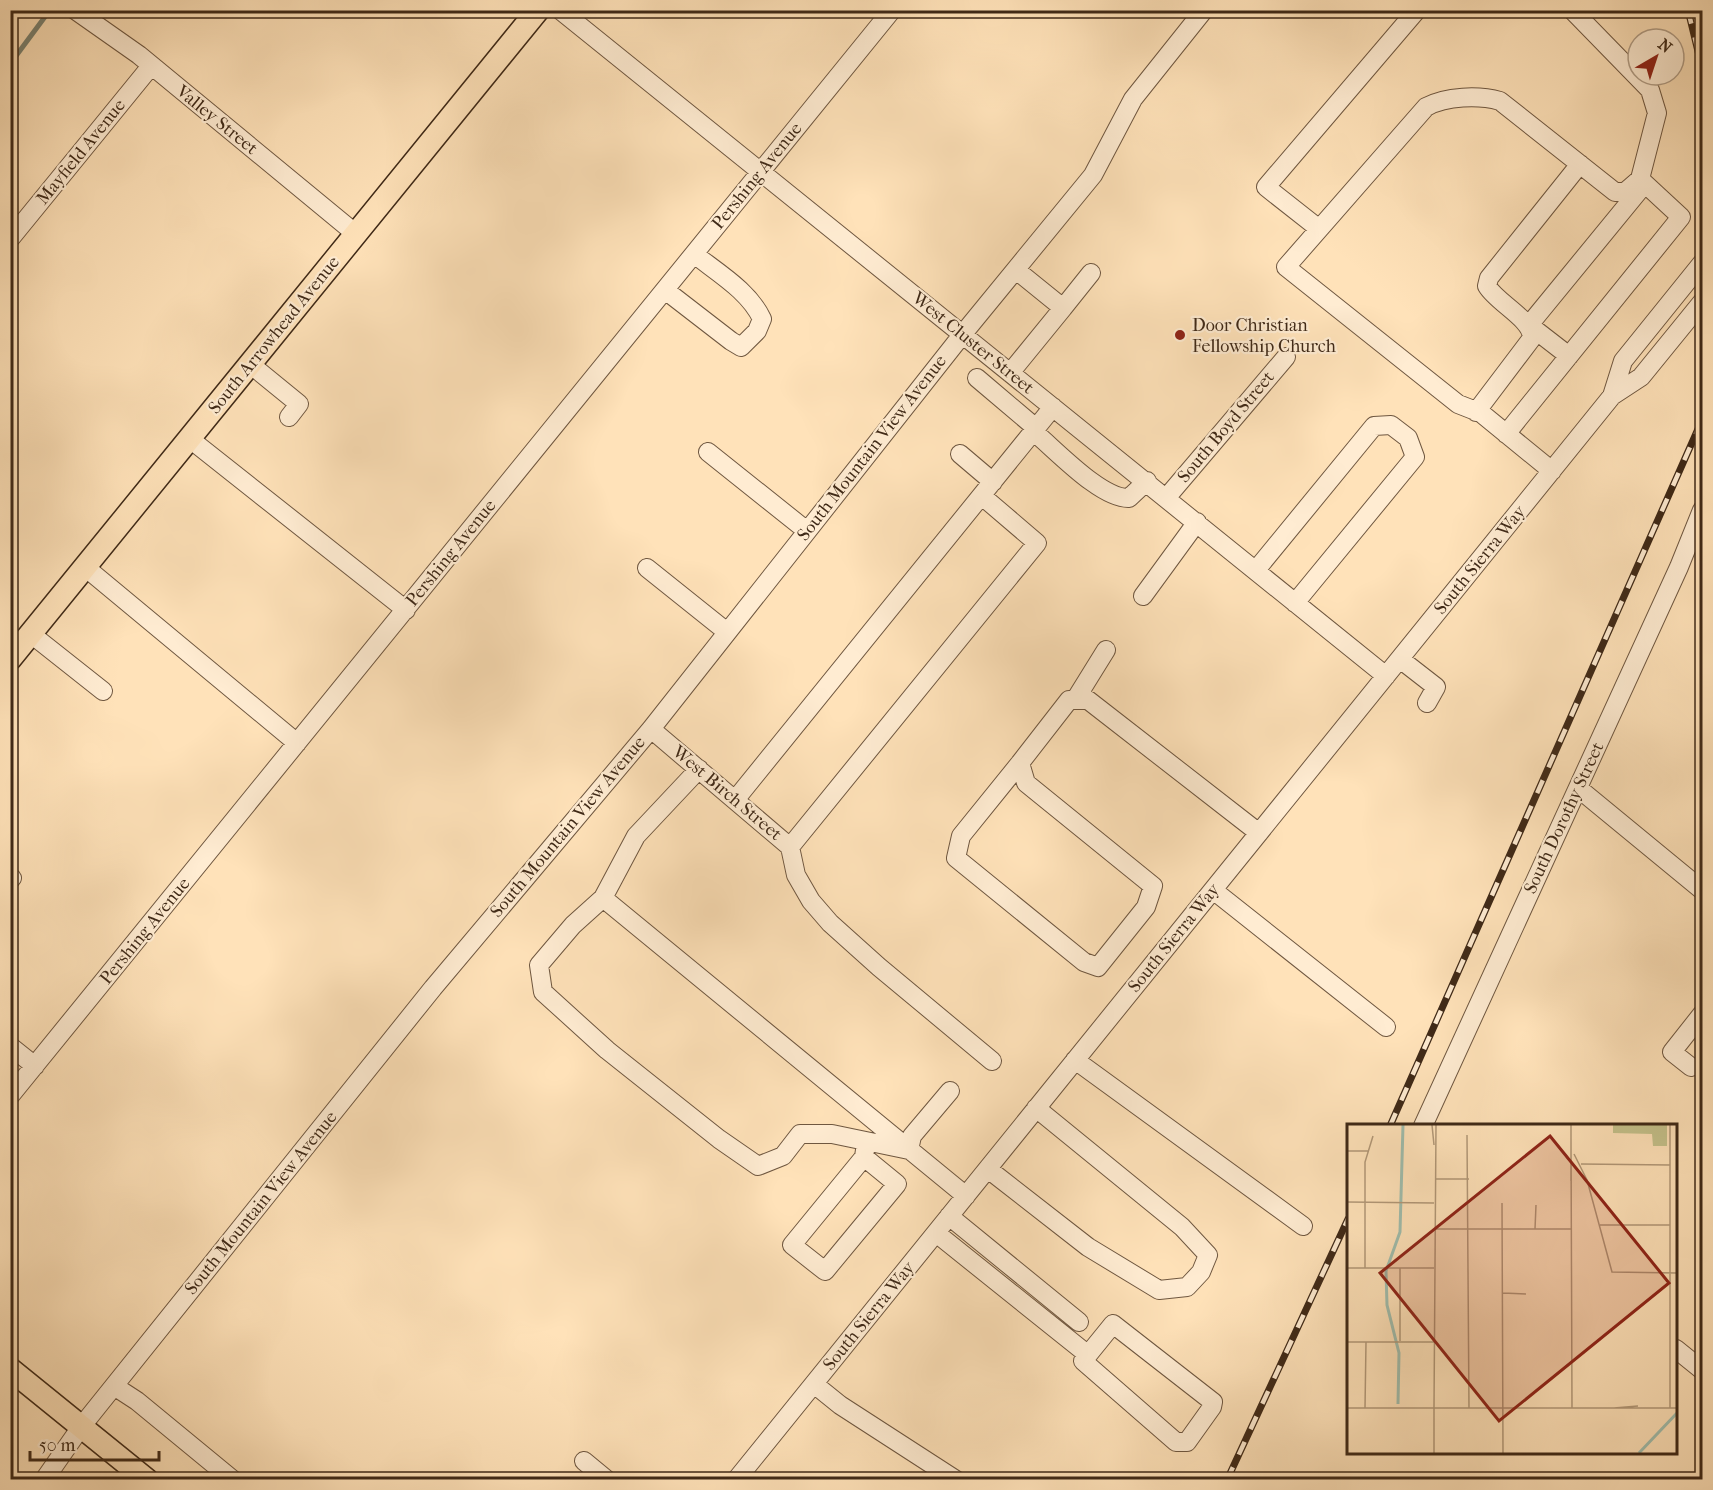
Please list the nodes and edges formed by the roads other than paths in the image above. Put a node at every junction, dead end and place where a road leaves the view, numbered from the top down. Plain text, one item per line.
1 (560, 10) edge
2 (892, 10) edge
3 (1204, 10) edge
4 (1418, 10) edge
5 (1572, 10) edge
6 (78, 13) edge
7 (527, 14) edge
8 (151, 66) junction
9 (1580, 164) junction
10 (759, 173) junction
11 (1643, 181) junction
12 (1318, 228) junction
13 (356, 234) junction
14 (10, 239) edge
15 (694, 254) junction
16 (1702, 262) edge
17 (1016, 270) junction
18 (1091, 273) dead end
19 (665, 290) junction
20 (1702, 302) edge
21 (1063, 308) junction
22 (1529, 325) junction
23 (962, 335) junction
24 (1569, 356) junction
25 (1286, 357) dead end
26 (250, 364) junction
27 (1010, 373) junction
28 (977, 378) dead end
29 (1612, 396) junction
30 (1053, 407) junction
31 (1476, 411) junction
32 (289, 417) dead end
33 (1035, 430) junction
34 (1506, 434) junction
35 (190, 439) junction
36 (708, 452) dead end
37 (960, 454) dead end
38 (1552, 471) junction
39 (1147, 481) junction
40 (987, 489) junction
41 (1167, 497) junction
42 (1702, 510) edge
43 (1197, 522) junction
44 (807, 531) junction
45 (85, 567) junction
46 (647, 568) dead end
47 (1256, 570) junction
48 (1143, 596) dead end
49 (1295, 603) junction
50 (405, 609) junction
51 (727, 632) junction
52 (31, 634) junction
53 (1106, 650) dead end
54 (10, 659) edge
55 (1400, 659) junction
56 (1386, 676) junction
57 (103, 691) dead end
58 (1075, 700) junction
59 (1427, 703) dead end
60 (651, 729) junction
61 (297, 743) junction
62 (1020, 763) junction
63 (699, 769) junction
64 (1578, 788) junction
65 (735, 800) junction
66 (1260, 832) junction
67 (790, 847) junction
68 (1213, 890) junction
69 (1702, 890) edge
70 (603, 898) junction
71 (1702, 1014) edge
72 (1386, 1027) dead end
73 (10, 1046) edge
74 (1075, 1060) junction
75 (992, 1061) dead end
76 (35, 1066) junction
77 (1691, 1067) dead end
78 (950, 1091) dead end
79 (10, 1096) edge
80 (1036, 1108) junction
81 (1423, 1124) edge
82 (865, 1150) junction
83 (909, 1150) junction
84 (988, 1169) junction
85 (966, 1196) junction
86 (949, 1216) junction
87 (1302, 1226) dead end
88 (936, 1233) junction
89 (1079, 1322) dead end
90 (1677, 1349) edge
91 (1088, 1354) junction
92 (10, 1369) edge
93 (1702, 1371) edge
94 (814, 1384) junction
95 (114, 1386) junction
96 (81, 1427) junction
97 (584, 1461) dead end
98 (44, 1479) edge
99 (145, 1479) edge
100 (233, 1479) edge
101 (607, 1479) edge
102 (736, 1479) edge
103 (956, 1479) edge

1 - 10 street, West Cluster Street
2 - 10 street, Pershing Avenue
3 - 17 street, South Mountain View Avenue
4 - 12 street
5 - 11 street
6 - 8 street, Valley Street
7 - 13 main road, South Arrowhead Avenue
8 - 13 street, Valley Street
8 - 14 street, Mayfield Avenue
9 - 11 street
9 - 12 street
9 - 22 street
10 - 15 street, Pershing Avenue
10 - 23 street, West Cluster Street
11 - 22 street
11 - 24 street
12 - 31 street
13 - 26 main road, South Arrowhead Avenue
15 - 19 street, Pershing Avenue
15 - 19 street
16 - 29 street
17 - 21 street
17 - 23 street, South Mountain View Avenue
18 - 21 street
19 - 50 street, Pershing Avenue
20 - 29 street
21 - 27 street
22 - 24 street
22 - 31 street
23 - 27 street, West Cluster Street
23 - 44 street, South Mountain View Avenue
24 - 34 street
25 - 41 street, South Boyd Street
26 - 32 street
26 - 35 main road, South Arrowhead Avenue
27 - 30 street, West Cluster Street
28 - 33 street
29 - 38 street, South Sierra Way
30 - 33 street
30 - 39 street, West Cluster Street
31 - 34 street
33 - 39 street
33 - 40 street
34 - 38 street
35 - 45 main road, South Arrowhead Avenue
35 - 50 street
36 - 44 street
37 - 40 street
38 - 55 street, South Sierra Way
39 - 41 street, West Cluster Street
40 - 65 street
40 - 67 street
41 - 43 street, West Cluster Street
42 - 64 street, South Dorothy Street
43 - 47 street, West Cluster Street
43 - 48 street
44 - 51 street, South Mountain View Avenue
45 - 52 main road, South Arrowhead Avenue
45 - 61 street
46 - 51 street
47 - 49 street, West Cluster Street
47 - 49 street
49 - 56 street, West Cluster Street
50 - 61 street, Pershing Avenue
51 - 60 street, South Mountain View Avenue
52 - 54 main road, South Arrowhead Avenue
52 - 57 street
53 - 58 street
55 - 56 street, South Sierra Way
55 - 59 street
56 - 66 street, South Sierra Way
58 - 62 street
58 - 66 street
60 - 63 street, West Birch Street
60 - 95 street, South Mountain View Avenue
61 - 76 street, Pershing Avenue
62 - 62 street
63 - 65 street, West Birch Street
63 - 70 street
64 - 69 street
64 - 81 street, South Dorothy Street
65 - 67 street, West Birch Street
66 - 68 street, South Sierra Way
67 - 75 street, West Birch Street
68 - 72 street
68 - 74 street, South Sierra Way
70 - 82 street
70 - 83 street
71 - 77 street
73 - 76 street
74 - 80 street, South Sierra Way
74 - 87 street
76 - 79 street, Pershing Avenue
78 - 83 street
80 - 84 street, South Sierra Way
80 - 84 street
82 - 82 street
82 - 83 street
83 - 85 street
84 - 85 street, South Sierra Way
85 - 86 street, South Sierra Way
86 - 88 street, South Sierra Way
86 - 89 street
88 - 91 street
88 - 94 street, South Sierra Way
90 - 93 street
91 - 91 street
92 - 96 main road
94 - 102 street, South Sierra Way
94 - 103 street
95 - 96 street, South Mountain View Avenue
95 - 100 street
96 - 98 street, South Mountain View Avenue
96 - 99 main road
97 - 101 street

